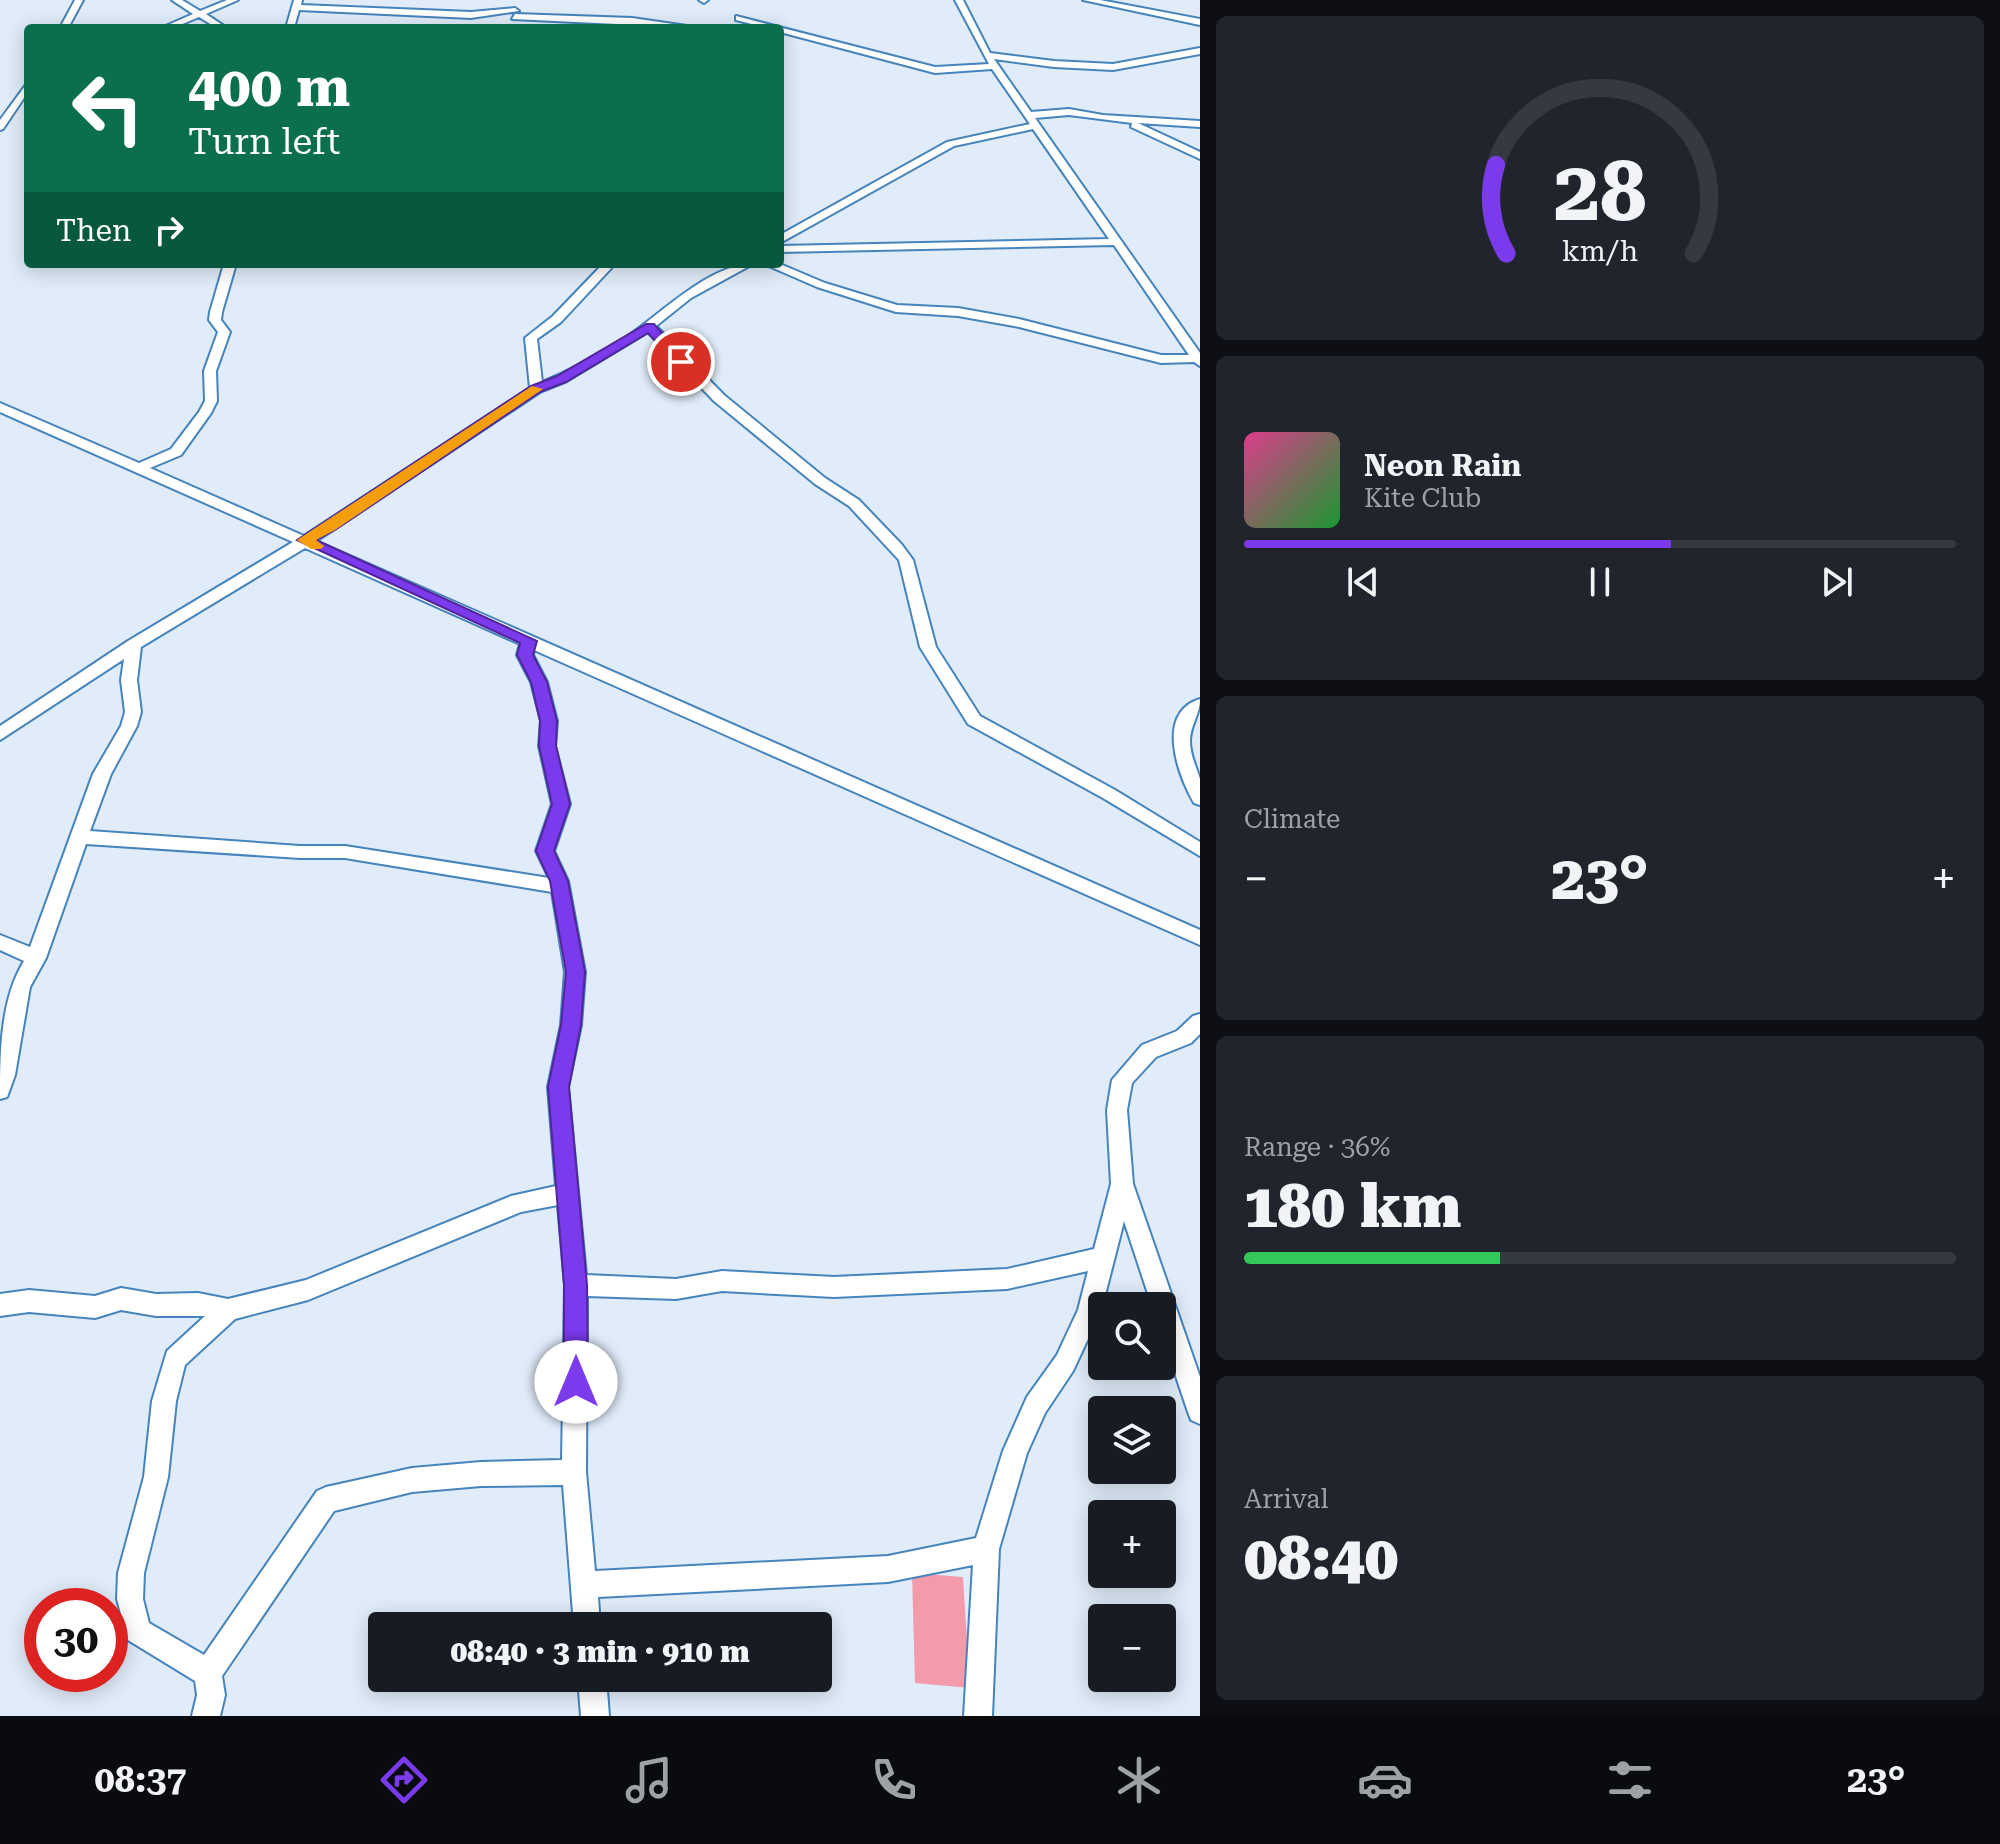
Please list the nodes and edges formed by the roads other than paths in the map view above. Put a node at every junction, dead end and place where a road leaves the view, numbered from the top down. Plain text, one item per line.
1 (79, 0) edge
2 (175, 0) edge
3 (234, 0) edge
4 (516, 0) edge
5 (959, 0) edge
6 (1087, 0) edge
7 (297, 4) edge
8 (199, 13) junction
9 (515, 14) junction
10 (1200, 22) edge
11 (66, 24) edge
12 (174, 24) edge
13 (217, 24) edge
14 (291, 24) edge
15 (517, 24) edge
16 (660, 24) edge
17 (742, 24) edge
18 (773, 24) edge
19 (784, 27) edge
20 (1200, 51) edge
21 (987, 55) junction
22 (995, 66) junction
23 (24, 91) edge
24 (1031, 115) junction
25 (1116, 119) junction
26 (1200, 124) edge
27 (1038, 125) junction
28 (0, 127) edge
29 (1200, 156) edge
30 (784, 238) edge
31 (1114, 242) junction
32 (784, 249) edge
33 (229, 268) edge
34 (605, 268) edge
35 (740, 268) edge
36 (780, 268) edge
37 (650, 327) junction
38 (1199, 360) edge
39 (536, 389) junction
40 (0, 407) edge
41 (142, 467) junction
42 (304, 540) junction
43 (529, 641) junction
44 (134, 644) junction
45 (1200, 704) edge
46 (0, 734) edge
47 (1200, 799) edge
48 (81, 837) junction
49 (1200, 850) edge
50 (560, 887) junction
51 (1200, 938) edge
52 (0, 942) edge
53 (36, 958) junction
54 (1200, 1022) edge
55 (1, 1087) edge
56 (1122, 1184) junction
57 (568, 1193) junction
58 (1104, 1257) junction
59 (576, 1285) junction
60 (0, 1305) edge
61 (228, 1310) junction
62 (1200, 1412) edge
63 (574, 1472) junction
64 (986, 1549) junction
65 (584, 1585) junction
66 (586, 1612) edge
67 (208, 1673) junction
68 (593, 1692) edge
69 (206, 1716) edge
70 (595, 1716) edge
71 (978, 1716) edge

1 - 11 street
2 - 8 street
3 - 8 street
4 - 9 street
5 - 21 street
6 - 10 street
7 - 9 street
7 - 14 street
8 - 12 street
8 - 13 street
9 - 15 street
9 - 16 street
17 - 18 street
19 - 22 street
20 - 21 street
21 - 22 street
22 - 24 street
23 - 28 street
24 - 25 street
24 - 27 street
25 - 26 street
25 - 29 street
27 - 30 street
27 - 31 street
31 - 32 street
31 - 38 street
33 - 41 street
34 - 39 street
35 - 37 street
36 - 38 street
37 - 39 street
37 - 49 street
39 - 42 street
40 - 41 street
41 - 42 street
42 - 43 street
42 - 44 street
43 - 50 street
43 - 51 street
44 - 46 street
44 - 48 street
45 - 47 street
48 - 50 street
48 - 53 street
50 - 57 street
52 - 53 street
53 - 55 street
54 - 56 street
56 - 58 street
56 - 62 street
57 - 59 street
57 - 61 street
58 - 59 street
58 - 64 street
59 - 63 street
60 - 61 street
61 - 67 street
63 - 65 street
63 - 67 street
64 - 65 street
64 - 71 street
65 - 66 street
67 - 69 street
68 - 70 street

